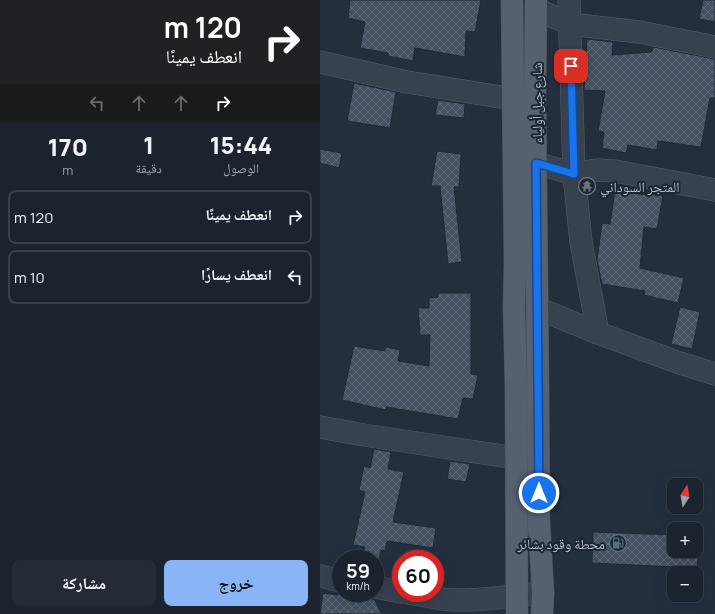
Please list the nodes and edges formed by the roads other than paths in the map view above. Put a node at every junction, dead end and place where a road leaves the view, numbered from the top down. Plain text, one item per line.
1 (512, 0) edge
2 (569, 0) edge
3 (536, 5) edge
4 (570, 24) junction
5 (715, 47) edge
6 (320, 62) edge
7 (513, 99) junction
8 (536, 163) junction
9 (574, 174) junction
10 (715, 190) edge
11 (514, 307) junction
12 (537, 308) junction
13 (598, 333) junction
14 (715, 374) edge
15 (320, 427) edge
16 (516, 458) junction
17 (320, 576) edge
18 (332, 579) edge
19 (444, 598) edge
20 (517, 604) edge
21 (543, 604) edge

1 - 7 main road, شارع جبل أولياء
2 - 4 street
3 - 4 street
3 - 8 main road, شارع جبل أولياء
4 - 5 street
4 - 9 street
6 - 7 street
7 - 11 main road, شارع جبل أولياء
8 - 9 street
8 - 12 main road, شارع جبل أولياء
9 - 10 street
9 - 13 street
11 - 12 street
11 - 16 main road, شارع جبل أولياء
12 - 13 street
12 - 21 main road, شارع جبل أولياء
13 - 14 street
15 - 16 street
16 - 20 main road, شارع جبل أولياء
17 - 18 street
19 - 20 street
20 - 21 street

